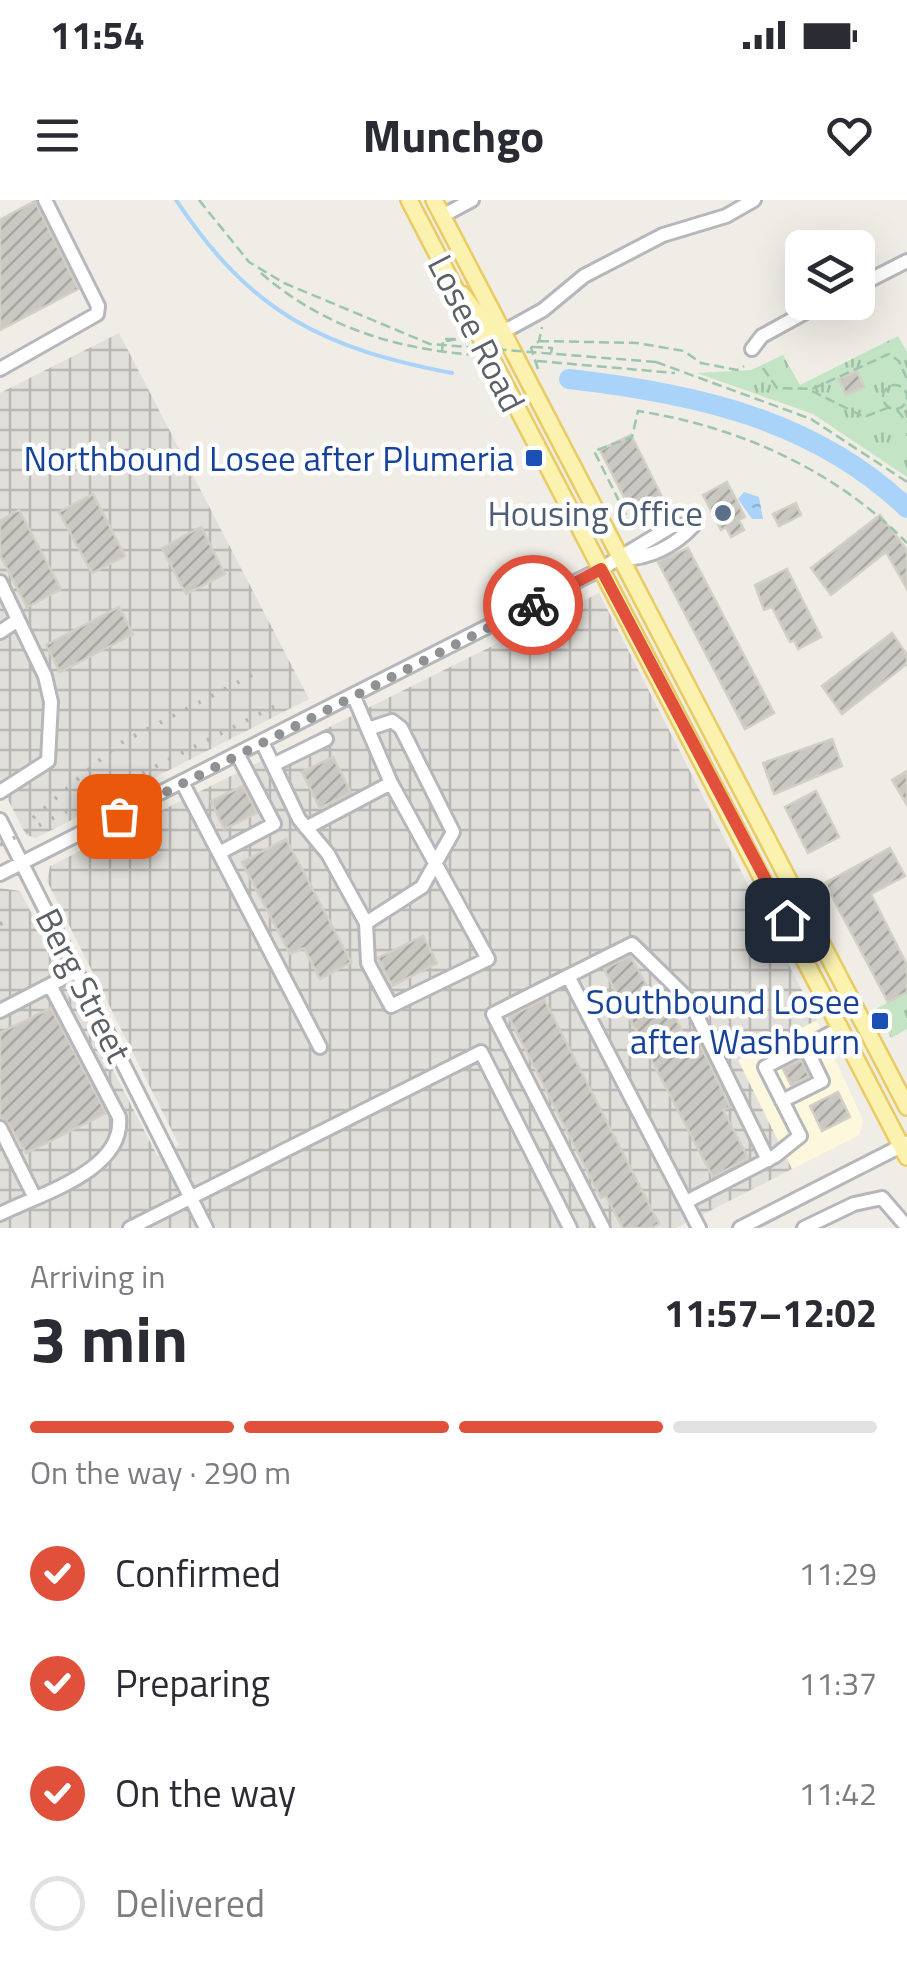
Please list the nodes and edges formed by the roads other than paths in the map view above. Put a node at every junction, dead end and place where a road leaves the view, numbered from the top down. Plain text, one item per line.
1 (45, 200) edge
2 (409, 200) edge
3 (434, 200) edge
4 (472, 200) edge
5 (754, 200) edge
6 (442, 216) junction
7 (907, 261) edge
8 (875, 277) edge
9 (452, 284) junction
10 (791, 320) edge
11 (503, 332) junction
12 (752, 349) dead end
13 (0, 369) edge
14 (654, 535) junction
15 (662, 549) junction
16 (621, 558) junction
17 (601, 569) junction
18 (0, 582) edge
19 (18, 620) junction
20 (0, 632) edge
21 (354, 697) junction
22 (371, 728) junction
23 (326, 739) dead end
24 (264, 744) junction
25 (239, 757) junction
26 (273, 765) junction
27 (390, 783) junction
28 (184, 784) junction
29 (0, 792) edge
30 (0, 820) edge
31 (306, 828) junction
32 (219, 853) junction
33 (22, 863) junction
34 (437, 867) junction
35 (0, 874) edge
36 (366, 923) junction
37 (77, 971) junction
38 (568, 976) junction
39 (50, 985) junction
40 (0, 1010) edge
41 (842, 1028) junction
42 (805, 1046) junction
43 (320, 1047) dead end
44 (782, 1101) junction
45 (907, 1107) edge
46 (0, 1128) edge
47 (905, 1148) edge
48 (768, 1160) junction
49 (34, 1196) junction
50 (191, 1197) junction
51 (686, 1202) junction
52 (0, 1214) edge
53 (907, 1227) edge
54 (130, 1228) edge
55 (206, 1228) edge
56 (570, 1228) edge
57 (603, 1228) edge
58 (699, 1228) edge
59 (740, 1228) edge
60 (804, 1228) edge

1 - 13 street
2 - 9 main road, Losee Road
3 - 6 main road, Losee Road
4 - 6 street
5 - 11 street
6 - 11 main road, Losee Road
7 - 8 street
9 - 11 main road
9 - 17 main road, Losee Road
10 - 12 street
11 - 16 main road, Losee Road
14 - 15 street
14 - 15 street
14 - 16 street
15 - 16 street
16 - 17 street
16 - 45 main road, Losee Road
17 - 21 street
17 - 41 main road, Losee Road
18 - 19 street
19 - 20 street
19 - 29 street
21 - 22 street
21 - 24 street
22 - 27 street
22 - 34 street
23 - 26 street
24 - 25 street
24 - 26 street
25 - 28 street
25 - 32 street
26 - 31 street
27 - 31 street
27 - 34 street
28 - 32 street
28 - 33 street
30 - 33 street, Berg Street
31 - 36 street
32 - 43 street
33 - 35 street
33 - 37 street, Berg Street
34 - 36 street
34 - 36 street
37 - 39 street
37 - 50 street, Berg Street
38 - 48 street
38 - 51 street
38 - 57 street
39 - 40 street
39 - 49 street
41 - 42 street
41 - 47 main road, Losee Road
42 - 44 street
42 - 44 street
44 - 48 street
46 - 49 street
47 - 59 street
48 - 51 street
49 - 52 street
50 - 54 street
50 - 55 street, Berg Street
50 - 56 street
51 - 58 street
53 - 60 street

